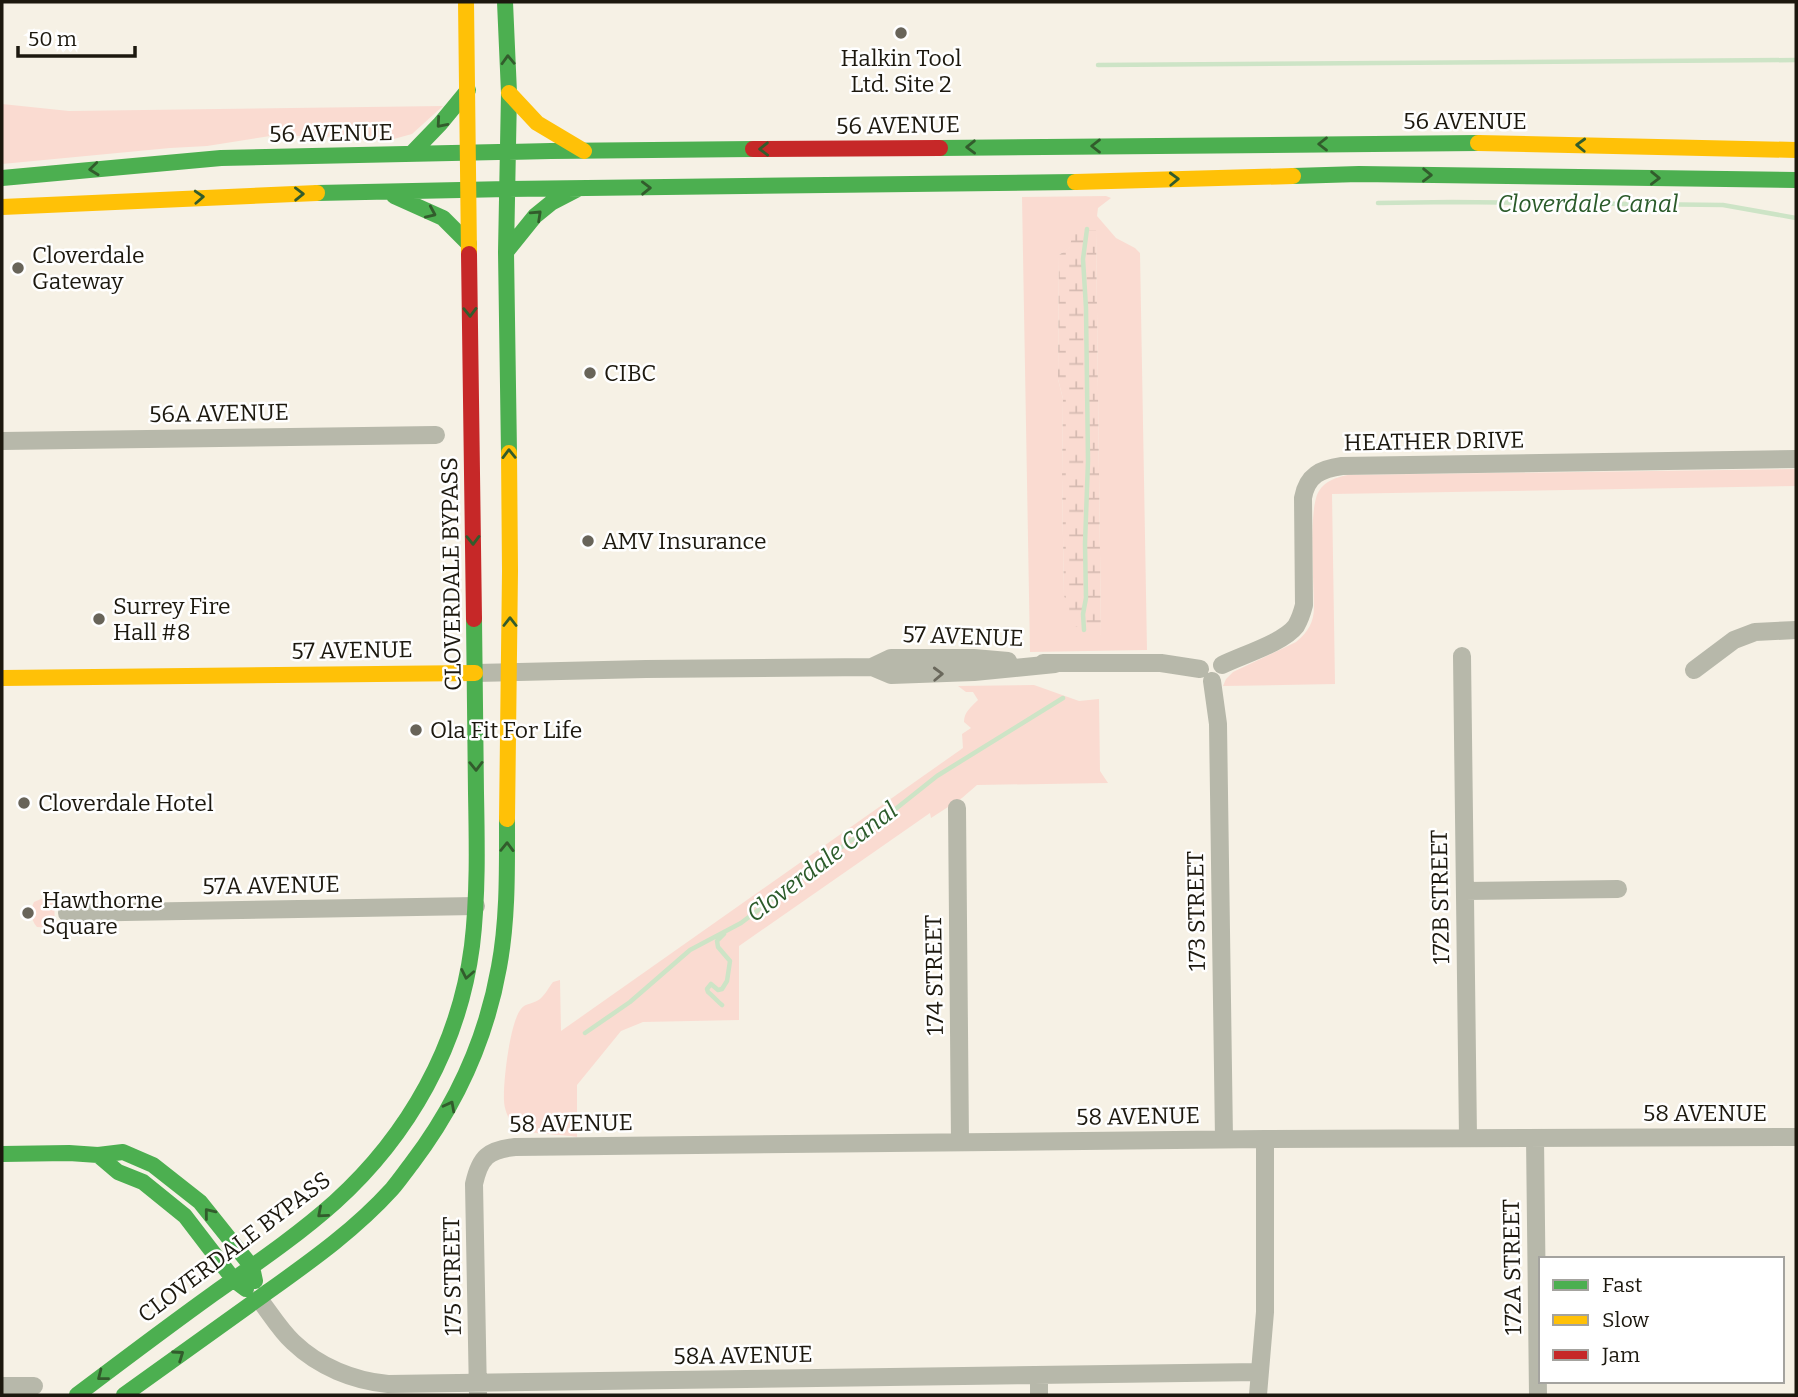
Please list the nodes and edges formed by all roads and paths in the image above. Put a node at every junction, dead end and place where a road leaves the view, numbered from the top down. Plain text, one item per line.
1 (466, 2) edge
2 (505, 2) edge
3 (468, 90) junction
4 (509, 93) junction
5 (1796, 150) edge
6 (585, 151) junction
7 (469, 153) junction
8 (508, 153) junction
9 (411, 154) junction
10 (2, 178) edge
11 (1796, 180) edge
12 (508, 189) junction
13 (578, 189) junction
14 (469, 190) junction
15 (386, 192) junction
16 (2, 207) edge
17 (469, 244) junction
18 (506, 252) junction
19 (436, 435) dead end
20 (2, 441) edge
21 (1796, 459) edge
22 (1796, 630) edge
23 (1462, 656) dead end
24 (1694, 670) dead end
25 (510, 672) junction
26 (475, 673) junction
27 (1206, 675) junction
28 (2, 678) edge
29 (957, 808) dead end
30 (1619, 889) dead end
31 (1465, 891) junction
32 (476, 906) junction
33 (68, 913) dead end
34 (1796, 1136) edge
35 (1468, 1138) junction
36 (1535, 1138) junction
37 (1224, 1139) junction
38 (1265, 1139) junction
39 (960, 1142) junction
40 (2, 1154) edge
41 (98, 1155) junction
42 (484, 1158) joint
43 (252, 1267) junction
44 (234, 1280) junction
45 (259, 1299) junction
46 (1260, 1372) junction
47 (1039, 1375) junction
48 (2, 1386) edge
49 (34, 1386) dead end
50 (478, 1389) edge
51 (77, 1395) edge
52 (124, 1395) edge
53 (1039, 1395) edge
54 (1258, 1395) edge
55 (1538, 1395) edge

1 - 3 main road, CLOVERDALE BYPASS
4 -> 2 main road
3 - 7 main road, CLOVERDALE BYPASS
3 -> 9 main road
4 - 6 main road
4 - 8 main road
5 -> 6 main road, 56 AVENUE
6 - 8 main road, 56 AVENUE
7 - 8 main road, 56 AVENUE
7 - 9 main road, 56 AVENUE
7 - 14 main road, CLOVERDALE BYPASS
8 - 12 main road
9 -> 10 main road, 56 AVENUE
13 -> 11 main road
12 - 13 main road
12 - 14 main road
12 - 18 main road
18 -> 13 main road
14 - 15 main road
14 - 17 main road, CLOVERDALE BYPASS
16 -> 15 main road
15 -> 17 main road
17 -> 26 main road, CLOVERDALE BYPASS
25 -> 18 main road
19 - 20 street, 56A AVENUE
21 - 27 street, HEATHER DRIVE
22 - 24 street
23 - 31 street, 172B STREET
25 - 26 street, 57 AVENUE
25 - 27 street, 57 AVENUE
45 -> 25 main road
26 - 28 main road, 57 AVENUE
26 -> 32 main road, CLOVERDALE BYPASS
27 - 37 street, 173 STREET
29 - 39 street, 174 STREET
30 - 31 street
31 - 35 street, 172B STREET
32 - 33 street, 57A AVENUE
32 -> 43 main road, CLOVERDALE BYPASS
34 - 36 street, 58 AVENUE
35 - 36 street, 58 AVENUE
35 - 38 street, 58 AVENUE
36 - 55 street, 172A STREET
37 - 38 street, 58 AVENUE
37 - 39 street, 58 AVENUE
38 - 46 street
39 - 42 street, 58 AVENUE
40 - 41 main road
43 -> 41 main road
41 - 44 main road
42 - 50 street, 175 STREET
43 - 44 main road, CLOVERDALE BYPASS
43 - 45 main road
44 - 45 main road
44 -> 51 main road, CLOVERDALE BYPASS
45 - 50 street, 58A AVENUE
52 -> 45 main road
46 - 47 street, 58A AVENUE
46 - 54 street
47 - 50 street, 58A AVENUE
47 - 53 street
48 - 49 street

